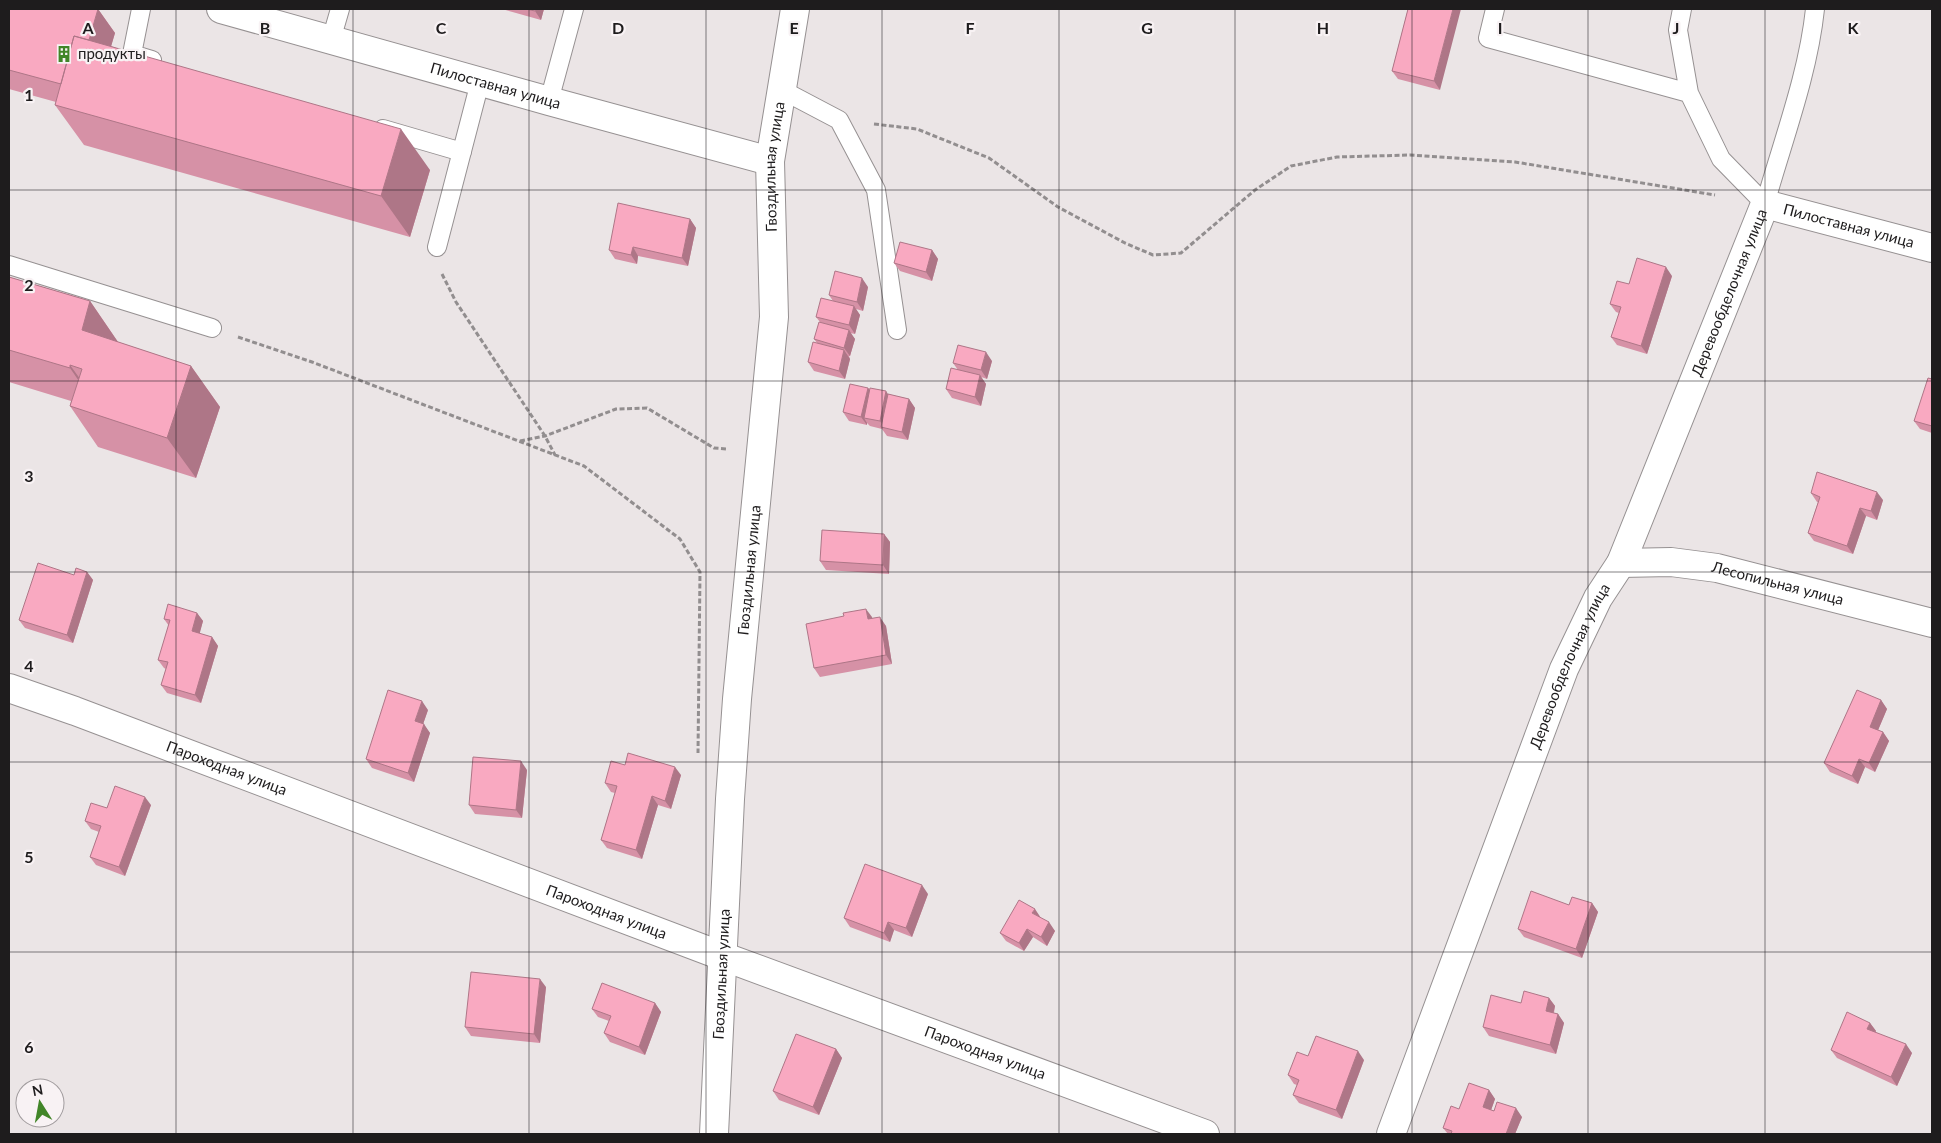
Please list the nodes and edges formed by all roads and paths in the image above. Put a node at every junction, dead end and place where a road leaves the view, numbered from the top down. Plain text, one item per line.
1 (141, 9) edge
2 (221, 9) edge
3 (340, 9) edge
4 (574, 9) edge
5 (795, 9) edge
6 (1495, 9) edge
7 (1682, 9) edge
8 (1815, 9) edge
9 (330, 40) junction
10 (169, 65) edge
11 (480, 82) junction
12 (782, 90) junction
13 (1689, 93) junction
14 (549, 101) junction
15 (839, 120) junction
16 (367, 124) edge
17 (462, 152) junction
18 (770, 161) junction
19 (1765, 204) junction
20 (437, 247) joint
21 (1932, 248) edge
22 (9, 265) edge
23 (212, 328) joint
24 (897, 330) dead end
25 (545, 436) junction
26 (519, 441) junction
27 (761, 452) junction
28 (556, 455) junction
29 (1621, 563) junction
30 (1932, 623) edge
31 (9, 688) edge
32 (697, 759) dead end
33 (722, 956) junction
34 (714, 1134) edge
35 (1205, 1134) edge
36 (1391, 1134) edge

1 - 10 lane
2 - 9 street, Пилоставная улица
3 - 9 lane
4 - 14 lane
5 - 12 street, Гвоздильная улица
6 - 13 lane
7 - 13 lane
8 - 19 lane
9 - 11 street, Пилоставная улица
11 - 14 street, Пилоставная улица
11 - 17 lane
12 - 15 lane
12 - 18 street, Гвоздильная улица
13 - 19 lane
14 - 18 street, Пилоставная улица
15 - 19 path
15 - 24 lane
16 - 17 lane
17 - 20 lane
18 - 27 street, Гвоздильная улица
19 - 21 street, Пилоставная улица
19 - 29 street, Деревообделочная улица
20 - 25 path
22 - 23 lane
23 - 26 path
25 - 26 path
25 - 27 path
25 - 28 path
26 - 28 path
27 - 33 street, Гвоздильная улица
28 - 32 path
29 - 30 street, Лесопильная улица
29 - 36 street, Деревообделочная улица
31 - 33 street, Пароходная улица
33 - 34 street, Гвоздильная улица
33 - 35 street, Пароходная улица

